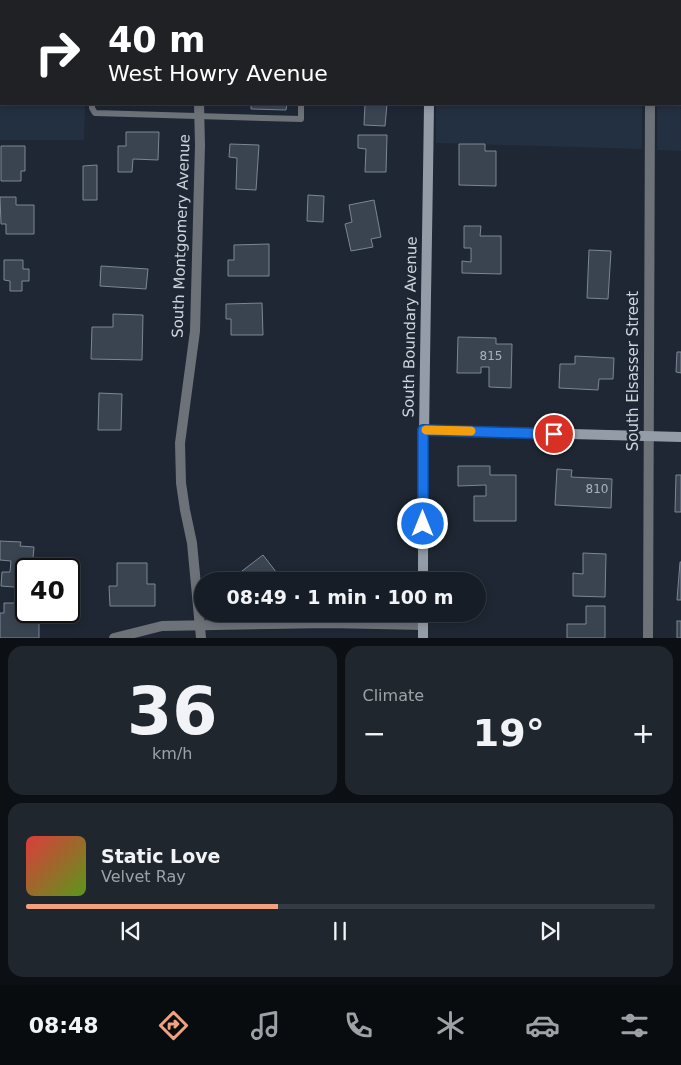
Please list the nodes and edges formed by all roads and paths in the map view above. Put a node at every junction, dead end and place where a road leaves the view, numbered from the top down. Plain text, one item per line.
1 (92, 105) edge
2 (199, 105) edge
3 (301, 105) edge
4 (429, 105) edge
5 (650, 105) edge
6 (200, 116) junction
7 (423, 430) junction
8 (648, 436) junction
9 (681, 437) edge
10 (423, 572) edge
11 (201, 625) junction
12 (423, 625) joint
13 (114, 638) edge
14 (201, 638) edge
15 (423, 638) edge
16 (648, 638) edge

1 - 6 lane
2 - 6 street, South Montgomery Avenue
3 - 6 lane
4 - 7 street, South Boundary Avenue
5 - 8 street, South Elsasser Street
6 - 11 street, South Montgomery Avenue
7 - 8 street
7 - 10 street, South Boundary Avenue
8 - 9 street
8 - 16 street, South Elsasser Street
11 - 12 street
11 - 13 street
11 - 14 street, South Montgomery Avenue
12 - 15 street

